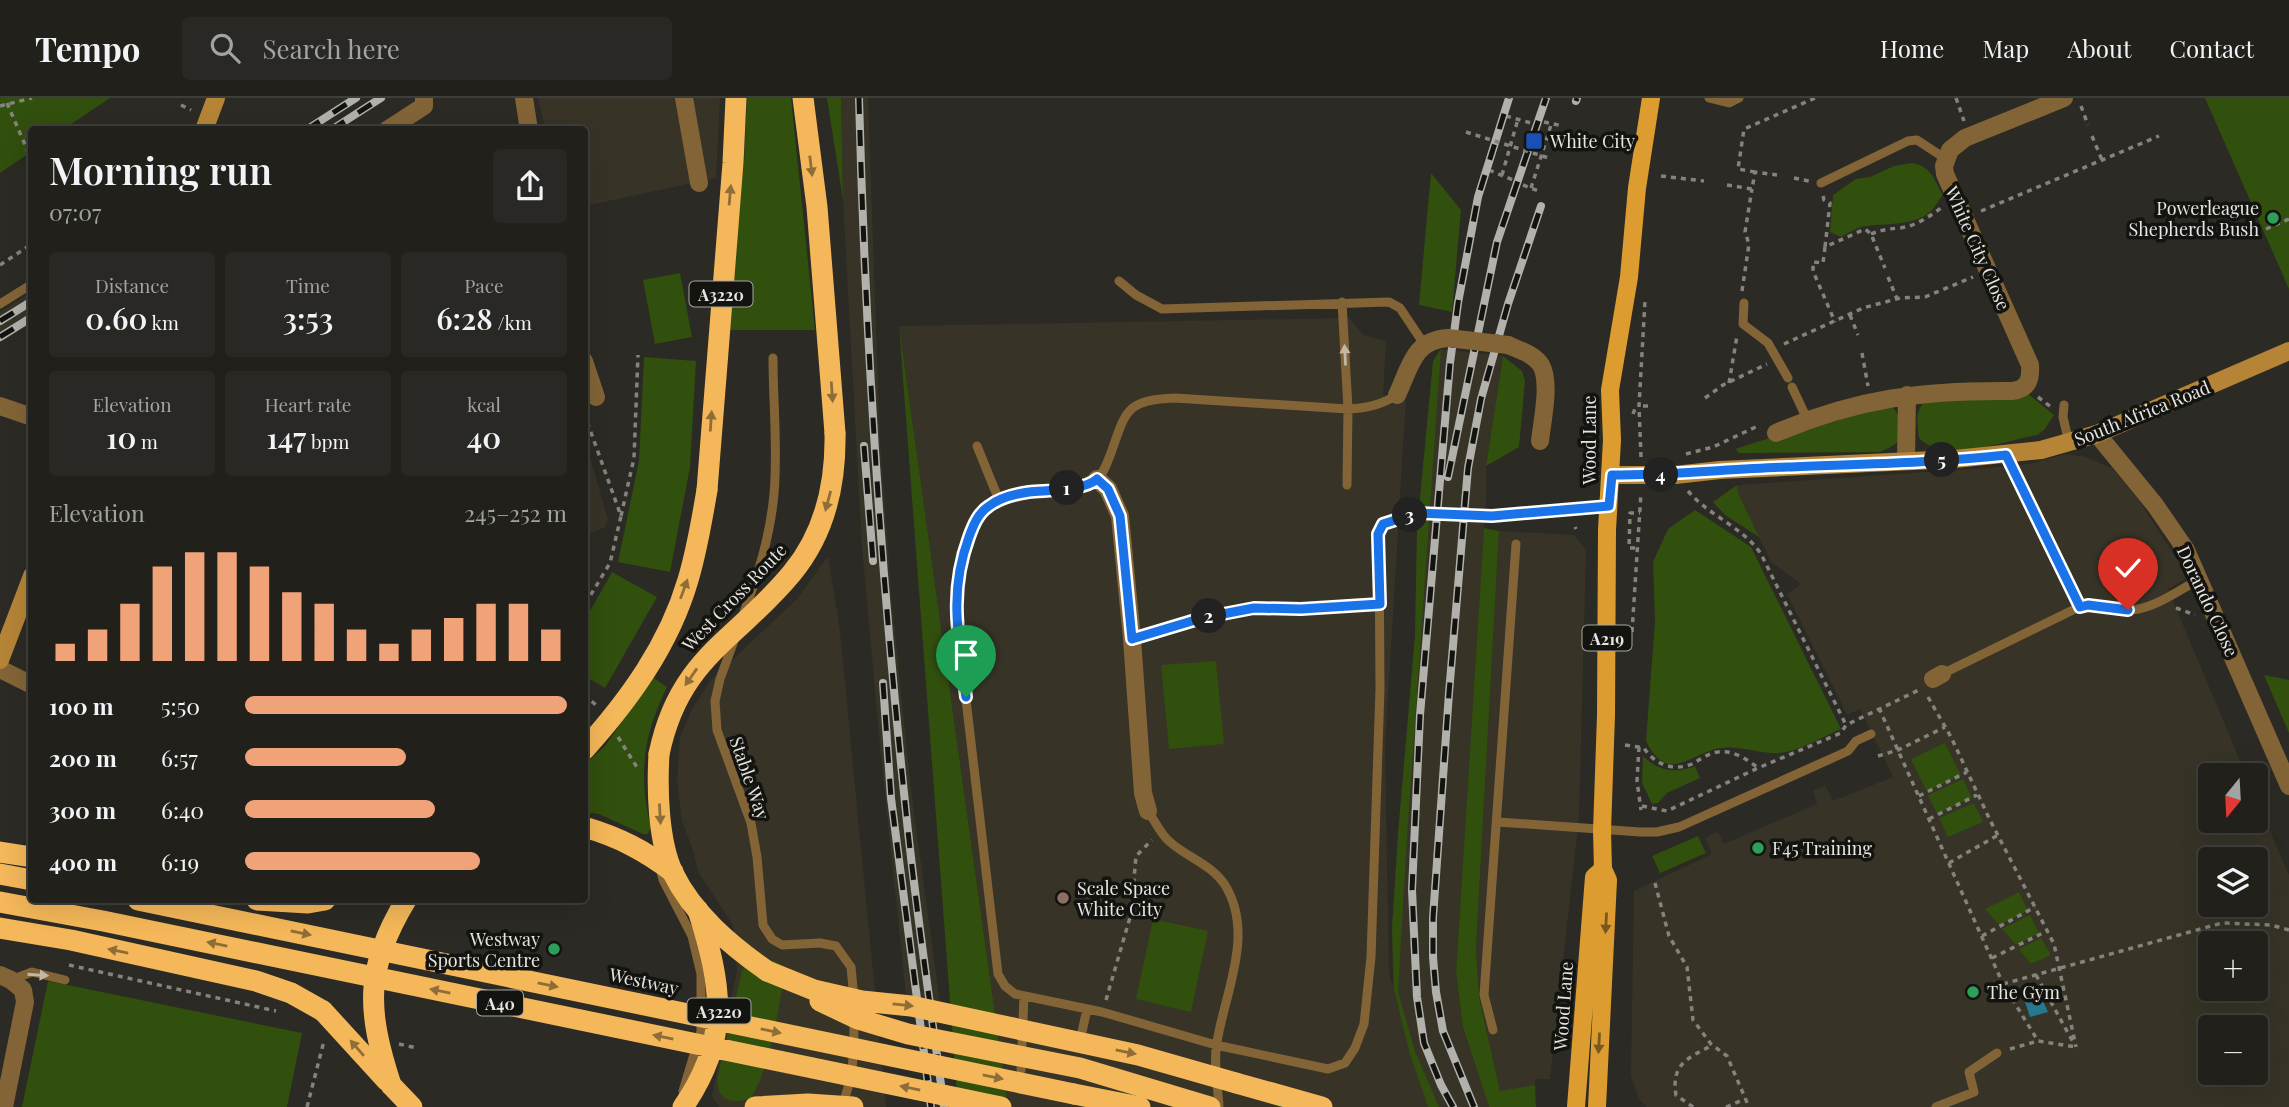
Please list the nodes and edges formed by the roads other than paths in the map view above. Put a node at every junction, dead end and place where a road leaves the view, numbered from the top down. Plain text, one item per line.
1 (216, 98) edge
2 (424, 98) edge
3 (524, 98) edge
4 (684, 98) edge
5 (736, 98) edge
6 (803, 98) edge
7 (1651, 98) edge
8 (1709, 98) edge
9 (1739, 98) edge
10 (2064, 98) edge
11 (209, 126) edge
12 (393, 126) edge
13 (528, 126) edge
14 (1946, 159) junction
15 (699, 183) dead end
16 (1821, 183) road end
17 (1119, 281) dead end
18 (28, 286) edge
19 (1342, 302) junction
20 (1744, 303) road end
21 (0, 304) edge
22 (1427, 342) junction
23 (2289, 351) edge
24 (773, 358) dead end
25 (588, 373) edge
26 (1397, 395) joint
27 (1907, 395) junction
28 (596, 397) dead end
29 (2064, 405) dead end
30 (0, 406) edge
31 (1348, 409) junction
32 (28, 416) edge
33 (1807, 419) junction
34 (1776, 433) road end
35 (2098, 434) junction
36 (1540, 441) dead end
37 (2069, 443) junction
38 (976, 446) dead end
39 (1906, 461) junction
40 (1612, 475) junction
41 (1097, 479) junction
42 (1348, 485) dead end
43 (999, 499) junction
44 (1609, 506) junction
45 (1516, 544) dead end
46 (2200, 579) junction
47 (28, 586) edge
48 (0, 660) edge
49 (0, 668) edge
50 (1937, 682) road end
51 (28, 683) edge
52 (1871, 734) dead end
53 (588, 745) edge
54 (2289, 786) edge
55 (1148, 811) joint
56 (1498, 822) junction
57 (588, 828) edge
58 (1602, 831) junction
59 (654, 849) dead end
60 (0, 852) edge
61 (28, 856) edge
62 (1603, 869) junction
63 (673, 872) junction
64 (0, 874) edge
65 (28, 879) edge
66 (0, 902) edge
67 (153, 903) edge
68 (404, 903) edge
69 (698, 910) junction
70 (0, 928) edge
71 (767, 971) junction
72 (6, 977) edge
73 (65, 980) dead end
74 (1024, 996) junction
75 (1087, 1009) junction
76 (1493, 1030) dead end
77 (1216, 1045) junction
78 (1078, 1047) dead end
79 (1997, 1053) road end
80 (1021, 1070) dead end
81 (391, 1085) junction
82 (4, 1107) edge
83 (400, 1107) edge
84 (412, 1107) edge
85 (674, 1107) edge
86 (683, 1107) edge
87 (755, 1107) edge
88 (841, 1107) edge
89 (853, 1107) edge
90 (1000, 1107) edge
91 (1140, 1107) edge
92 (1210, 1107) edge
93 (1219, 1107) edge
94 (1322, 1107) edge
95 (1576, 1107) edge
96 (1597, 1107) edge
97 (1936, 1107) edge

1 - 11 street
2 - 12 street
3 - 13 street
4 - 15 street
53 -> 5 highway, West Cross Route / A3220, bridge
6 -> 63 highway, West Cross Route / A3220, bridge
7 - 40 main road, Wood Lane / A219
8 - 9 lane
10 - 14 street
14 - 16 lane
14 - 27 street, White City Close
17 - 19 lane
18 - 21 lane
19 - 22 lane
31 -> 19 lane
20 - 33 lane
22 - 26 street
22 - 36 street, bridge
23 - 35 street, South Africa Road
24 - 88 lane, Stable Way
25 - 28 street
26 - 31 lane
27 - 33 street
27 - 39 street
29 - 37 lane
30 - 32 street
31 - 41 lane
31 - 42 lane
33 - 34 street
35 - 37 street, South Africa Road
35 - 46 street, Dorando Close
37 - 39 street, South Africa Road
38 - 43 lane
39 - 40 street, South Africa Road
40 - 44 main road, Wood Lane / A219
41 - 43 lane
41 - 55 street
43 - 74 lane
44 - 58 main road, Wood Lane / A219
44 - 77 lane, bridge
45 - 56 lane
46 - 50 lane
46 - 54 street, Dorando Close
47 - 48 street
49 - 51 street
52 - 58 lane
55 - 77 lane
56 - 58 lane
56 - 76 lane
57 - 63 highway, A3220, bridge
58 - 62 main road, Wood Lane / A219
59 - 85 lane
60 - 61 highway
62 - 95 main road, Wood Lane / A219
62 -> 96 main road, Wood Lane / A219
63 - 69 highway, A3220
64 - 65 highway
90 -> 66 highway, A40, bridge
67 -> 91 highway, Westway / A40, bridge
68 - 81 highway, bridge
69 - 71 highway
69 - 86 highway, A3220, bridge
81 -> 70 highway, bridge
71 - 92 highway, bridge
71 -> 94 highway, bridge
72 -> 73 lane
72 - 82 street
74 - 75 lane
74 - 80 lane
75 - 77 lane
75 - 78 lane
77 - 93 lane
79 - 97 lane
81 - 83 lane
81 - 84 highway
87 - 89 highway, bridge

